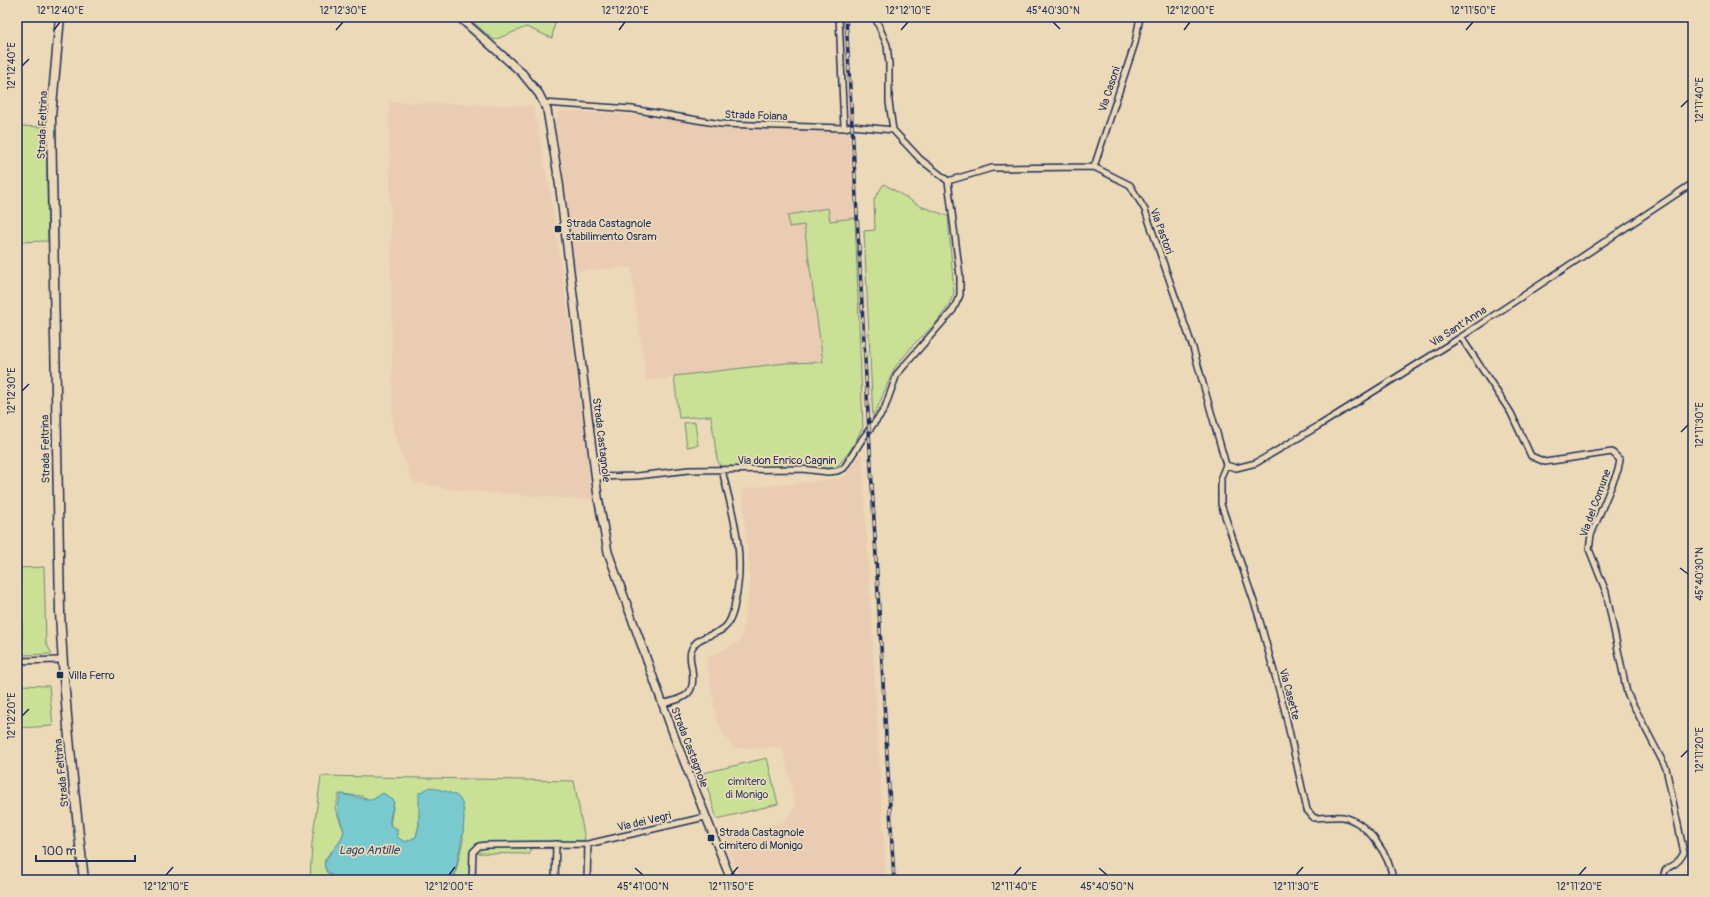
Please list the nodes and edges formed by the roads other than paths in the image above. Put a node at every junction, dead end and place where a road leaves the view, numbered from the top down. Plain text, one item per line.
1 (60, 17) edge
2 (459, 17) edge
3 (840, 17) edge
4 (875, 17) edge
5 (1140, 17) edge
6 (544, 104) junction
7 (844, 128) junction
8 (893, 130) junction
9 (1094, 167) junction
10 (948, 181) junction
11 (1693, 183) edge
12 (1461, 337) junction
13 (1226, 465) junction
14 (722, 470) junction
15 (596, 477) junction
16 (62, 660) junction
17 (17, 661) edge
18 (662, 704) junction
19 (705, 817) junction
20 (556, 844) junction
21 (588, 844) junction
22 (84, 880) edge
23 (472, 880) edge
24 (555, 880) edge
25 (588, 880) edge
26 (731, 880) edge
27 (1393, 880) edge
28 (1664, 880) edge

1 - 16 main road, Strada Feltrina
2 - 6 main road, Strada Castagnole
3 - 7 street
4 - 8 street
5 - 9 street, Via Casoni
6 - 7 street, Strada Foiana
6 - 15 main road, Strada Castagnole
7 - 8 street, Strada Foiana
8 - 10 street
9 - 10 street, Via Pastori
9 - 13 street, Via Pastori
10 - 14 street, Via don Enrico Cagnin
11 - 12 street, Via Sant'Anna
12 - 13 street, Via Sant'Anna
12 - 28 street, Via del Comune
13 - 27 street, Via Casette
14 - 15 street, Via don Enrico Cagnin
14 - 18 street
15 - 18 main road, Strada Castagnole
16 - 17 street
16 - 22 main road, Strada Feltrina
18 - 19 main road, Strada Castagnole
19 - 21 street, Via dei Vegri
19 - 26 main road, Strada Castagnole
20 - 21 street, Via dei Vegri
20 - 23 street, Via dei Vegri
20 - 24 street
21 - 25 street

